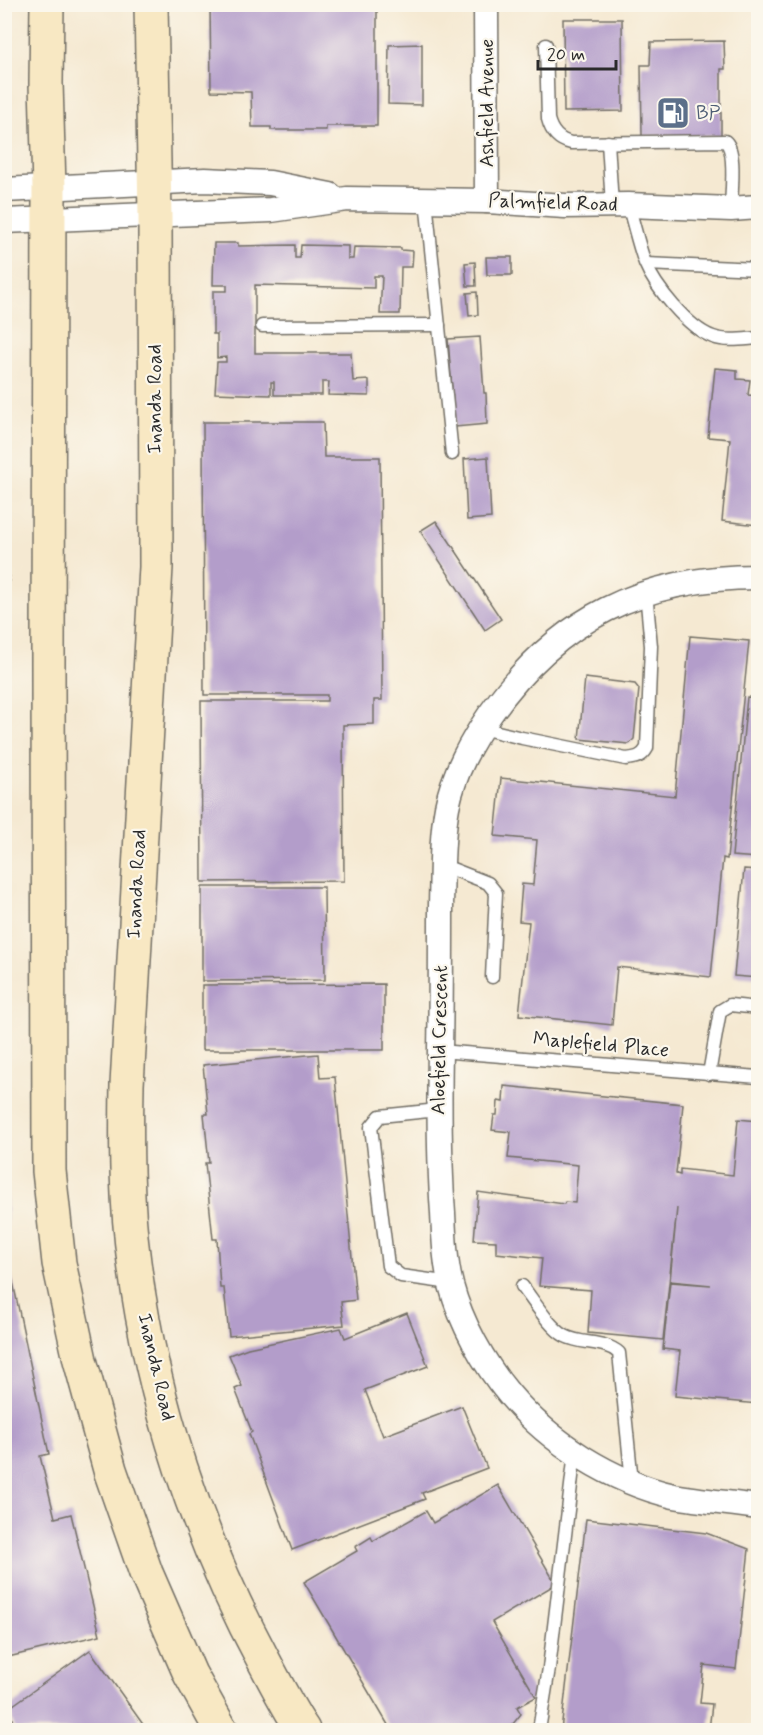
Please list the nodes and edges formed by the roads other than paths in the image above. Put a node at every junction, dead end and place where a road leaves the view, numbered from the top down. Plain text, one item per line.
1 (47, 4) edge
2 (151, 4) edge
3 (486, 4) edge
4 (546, 45) dead end
5 (608, 142) junction
6 (154, 183) junction
7 (7, 190) edge
8 (347, 199) junction
9 (426, 200) junction
10 (487, 201) junction
11 (49, 204) junction
12 (620, 205) junction
13 (759, 207) edge
14 (731, 208) junction
15 (155, 216) junction
16 (7, 221) edge
17 (646, 264) junction
18 (759, 269) edge
19 (439, 325) junction
20 (262, 326) dead end
21 (759, 338) edge
22 (452, 454) dead end
23 (759, 577) edge
24 (646, 592) junction
25 (481, 728) junction
26 (442, 865) junction
27 (492, 977) dead end
28 (759, 1008) edge
29 (440, 1051) junction
30 (709, 1074) junction
31 (759, 1077) edge
32 (438, 1110) junction
33 (451, 1283) junction
34 (522, 1286) dead end
35 (575, 1452) junction
36 (632, 1482) junction
37 (759, 1507) edge
38 (221, 1731) edge
39 (303, 1731) edge
40 (539, 1731) edge

1 - 11 main road
2 - 6 main road, Inanda Road
3 - 10 street, Ashfield Avenue
4 - 5 lane
5 - 12 lane
5 - 14 lane
6 - 8 street, Palmfield Road
6 - 11 street, Palmfield Road
6 - 15 main road, Inanda Road
7 - 11 street, Palmfield Road
8 - 9 street, Palmfield Road
8 - 15 street, Palmfield Road
9 - 10 street, Palmfield Road
9 - 19 lane
10 - 12 street, Palmfield Road
11 - 15 street, Palmfield Road
11 - 16 street, Palmfield Road
11 - 38 main road
12 - 14 street, Palmfield Road
12 - 17 lane
13 - 14 street, Palmfield Road
15 - 39 main road, Inanda Road
17 - 18 lane
17 - 21 lane
19 - 20 lane
19 - 22 lane
23 - 24 street, Aloefield Crescent
24 - 25 street, Aloefield Crescent
24 - 25 lane
25 - 26 street, Aloefield Crescent
26 - 27 lane
26 - 29 street, Aloefield Crescent
28 - 30 lane
29 - 30 lane, Maplefield Place
29 - 32 street, Aloefield Crescent
30 - 31 lane, Maplefield Place
32 - 33 street, Aloefield Crescent
32 - 33 lane
33 - 35 street, Aloefield Crescent
34 - 36 lane
35 - 36 street, Aloefield Crescent
35 - 40 lane
36 - 37 street, Aloefield Crescent

